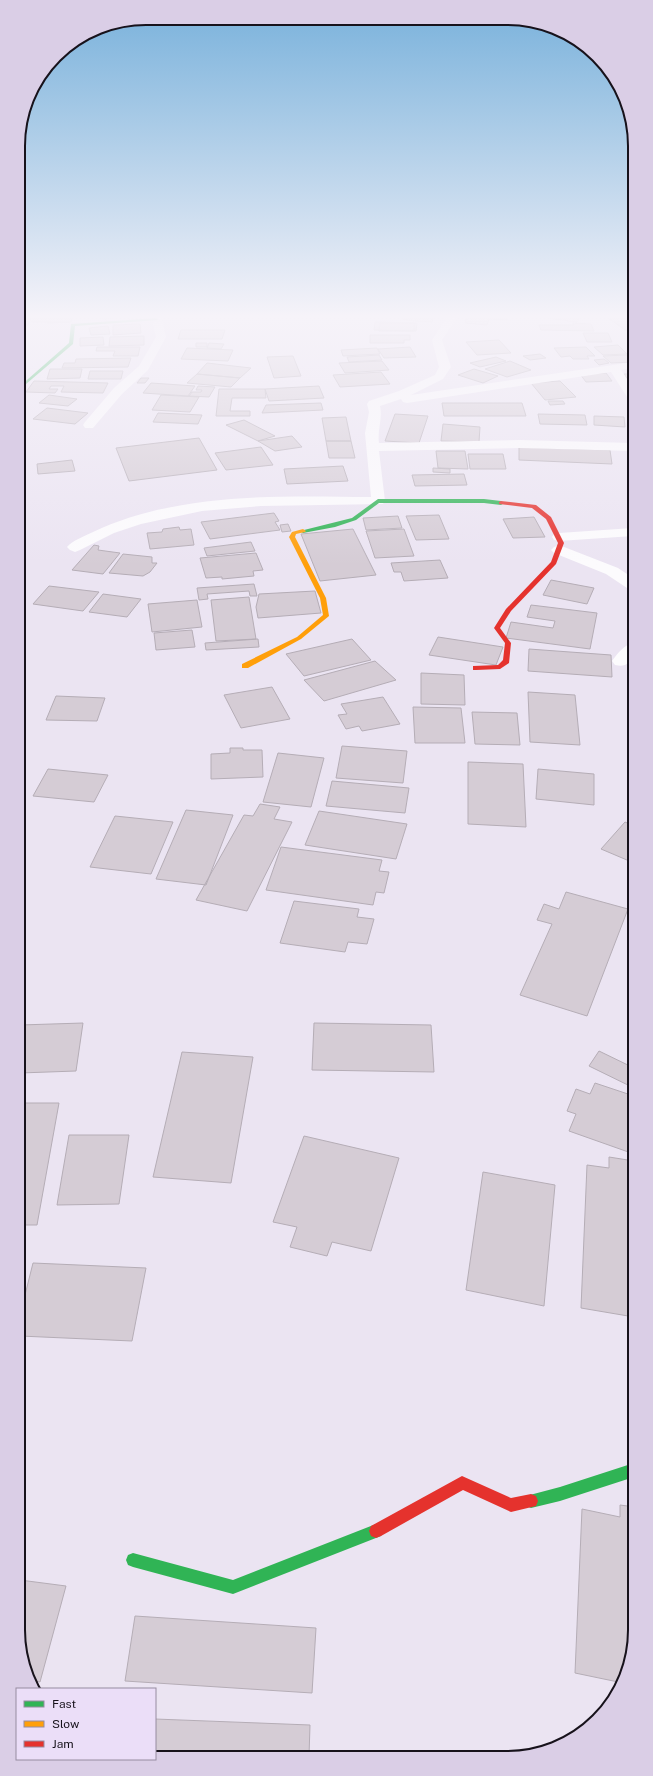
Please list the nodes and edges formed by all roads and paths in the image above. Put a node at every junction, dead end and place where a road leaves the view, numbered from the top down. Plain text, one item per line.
1 (111, 399) edge
2 (389, 399) edge
3 (406, 399) edge
4 (378, 403) junction
5 (89, 424) dead end
6 (372, 447) junction
7 (628, 447) edge
8 (378, 501) junction
9 (628, 533) edge
10 (559, 544) junction
11 (75, 547) dead end
12 (628, 581) edge
13 (628, 653) edge
14 (621, 661) dead end
15 (245, 666) dead end
16 (476, 668) dead end
17 (628, 1472) edge
18 (133, 1560) dead end

1 - 5 street
2 - 4 street
3 - 4 street
4 - 6 street
6 - 7 street
6 - 8 street
8 - 10 street
8 - 11 street
8 - 15 street
9 - 10 street
10 - 12 street
10 - 16 street
13 - 14 street
17 - 18 street

